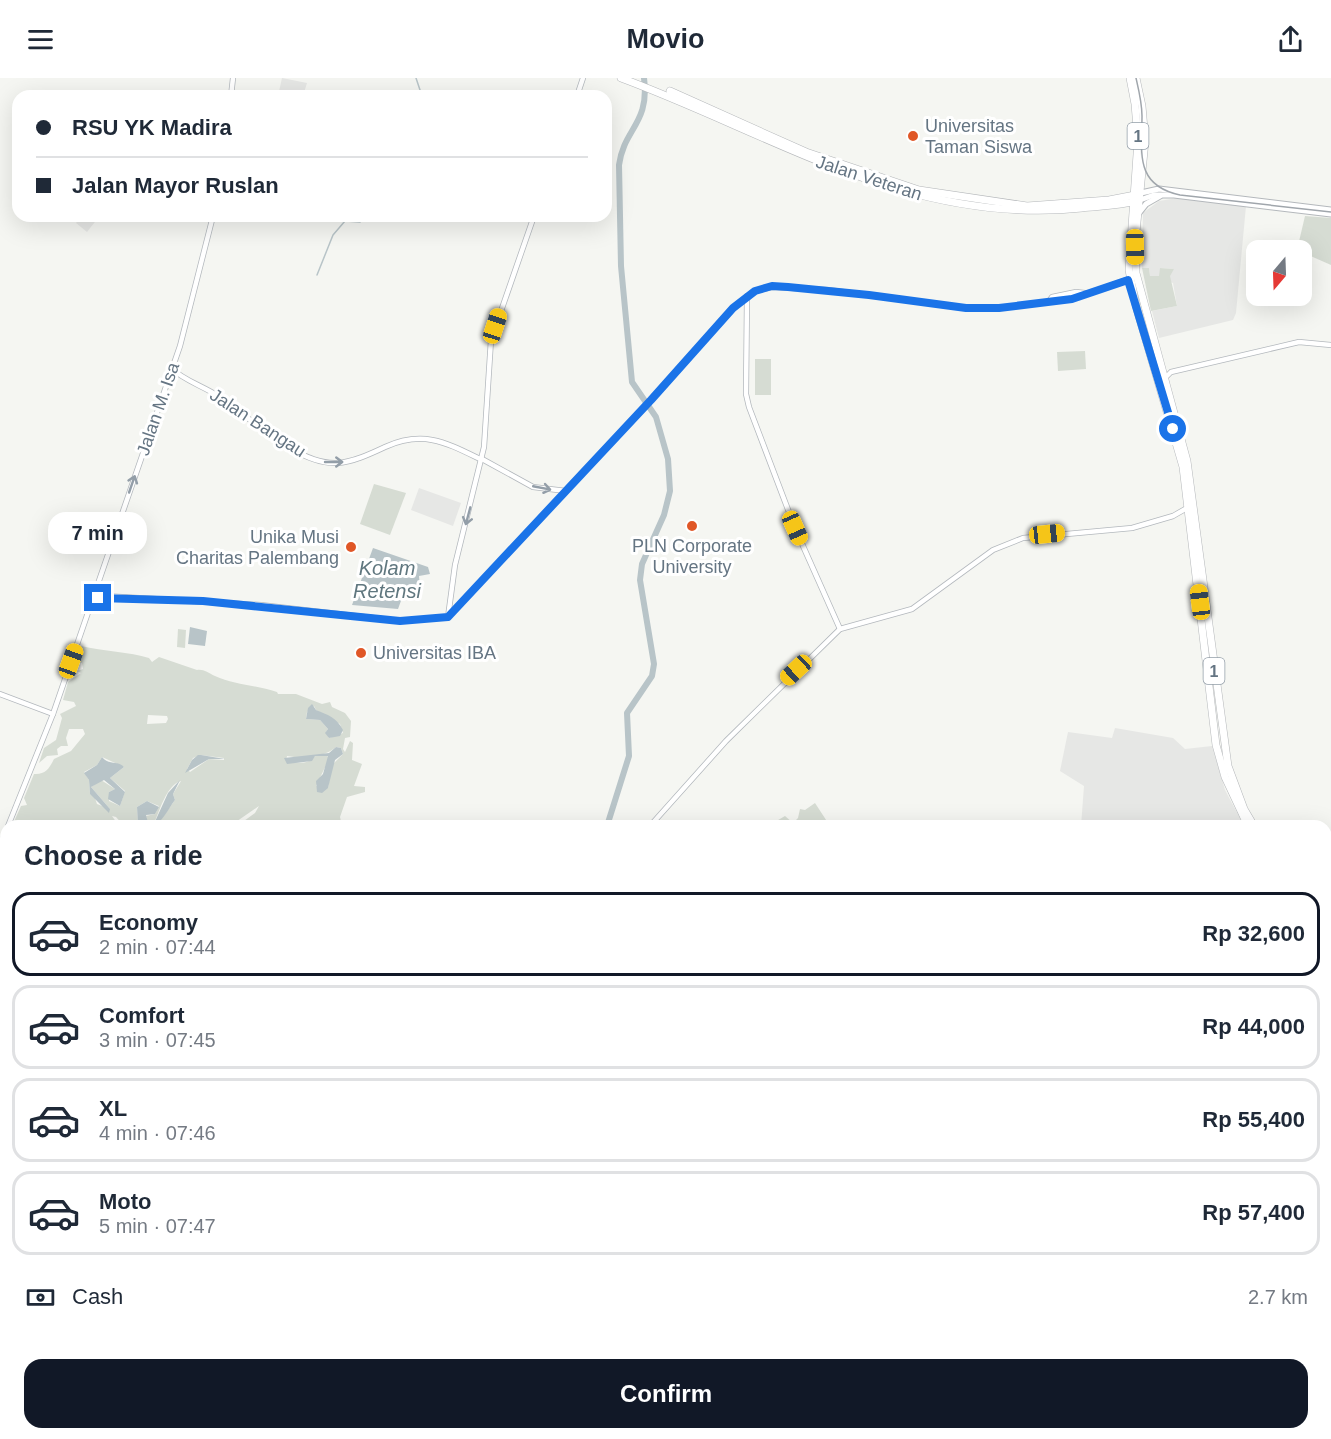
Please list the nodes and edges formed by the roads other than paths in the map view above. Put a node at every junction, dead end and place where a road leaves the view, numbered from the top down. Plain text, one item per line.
1 (621, 78) edge
2 (634, 78) edge
3 (1130, 78) edge
4 (1136, 78) edge
5 (642, 83) junction
6 (654, 87) junction
7 (1164, 195) junction
8 (1137, 198) junction
9 (1123, 204) junction
10 (1331, 210) edge
11 (1138, 214) junction
12 (1331, 214) edge
13 (212, 222) edge
14 (532, 222) edge
15 (1128, 282) junction
16 (747, 296) junction
17 (1331, 345) edge
18 (170, 371) junction
19 (1162, 382) junction
20 (481, 461) junction
21 (566, 491) junction
22 (1192, 504) junction
23 (95, 589) junction
24 (105, 596) junction
25 (92, 599) junction
26 (448, 617) junction
27 (840, 628) junction
28 (1213, 693) junction
29 (0, 694) edge
30 (53, 714) junction
31 (10, 820) edge
32 (655, 820) edge
33 (1245, 820) edge
34 (1250, 820) edge

1 - 5 highway, Jalan Veteran
2 - 5 highway, Jalan Veteran
3 - 8 highway, 1
4 - 8 highway, 1
5 - 6 highway, Jalan Veteran
6 - 8 highway, Jalan Veteran
6 - 9 highway, Jalan Veteran
7 - 8 main road
7 - 11 main road
7 - 12 main road
8 - 9 highway, Jalan Veteran
8 - 10 main road
8 - 11 highway, 1
8 - 15 highway, 1
9 - 15 highway
11 - 19 highway, 1
13 - 18 street, Jalan M. Isa
14 - 20 street
15 - 16 street
15 - 19 highway, 1
16 - 21 street
16 - 27 street
17 - 19 street
18 -> 20 street, Jalan Bangau
23 -> 18 street, Jalan M. Isa
19 - 22 highway, 1
20 -> 21 street, Jalan Bangau
20 -> 26 street
21 - 26 street
22 - 27 street
22 - 28 highway, 1
23 - 24 street
23 - 25 street, Jalan M. Isa
24 - 25 street
24 - 26 street
25 - 30 street, Jalan M. Isa
27 - 32 street
28 - 33 highway, 1
28 - 34 highway, 1
29 - 30 street
30 - 31 street, Jalan M. Isa

